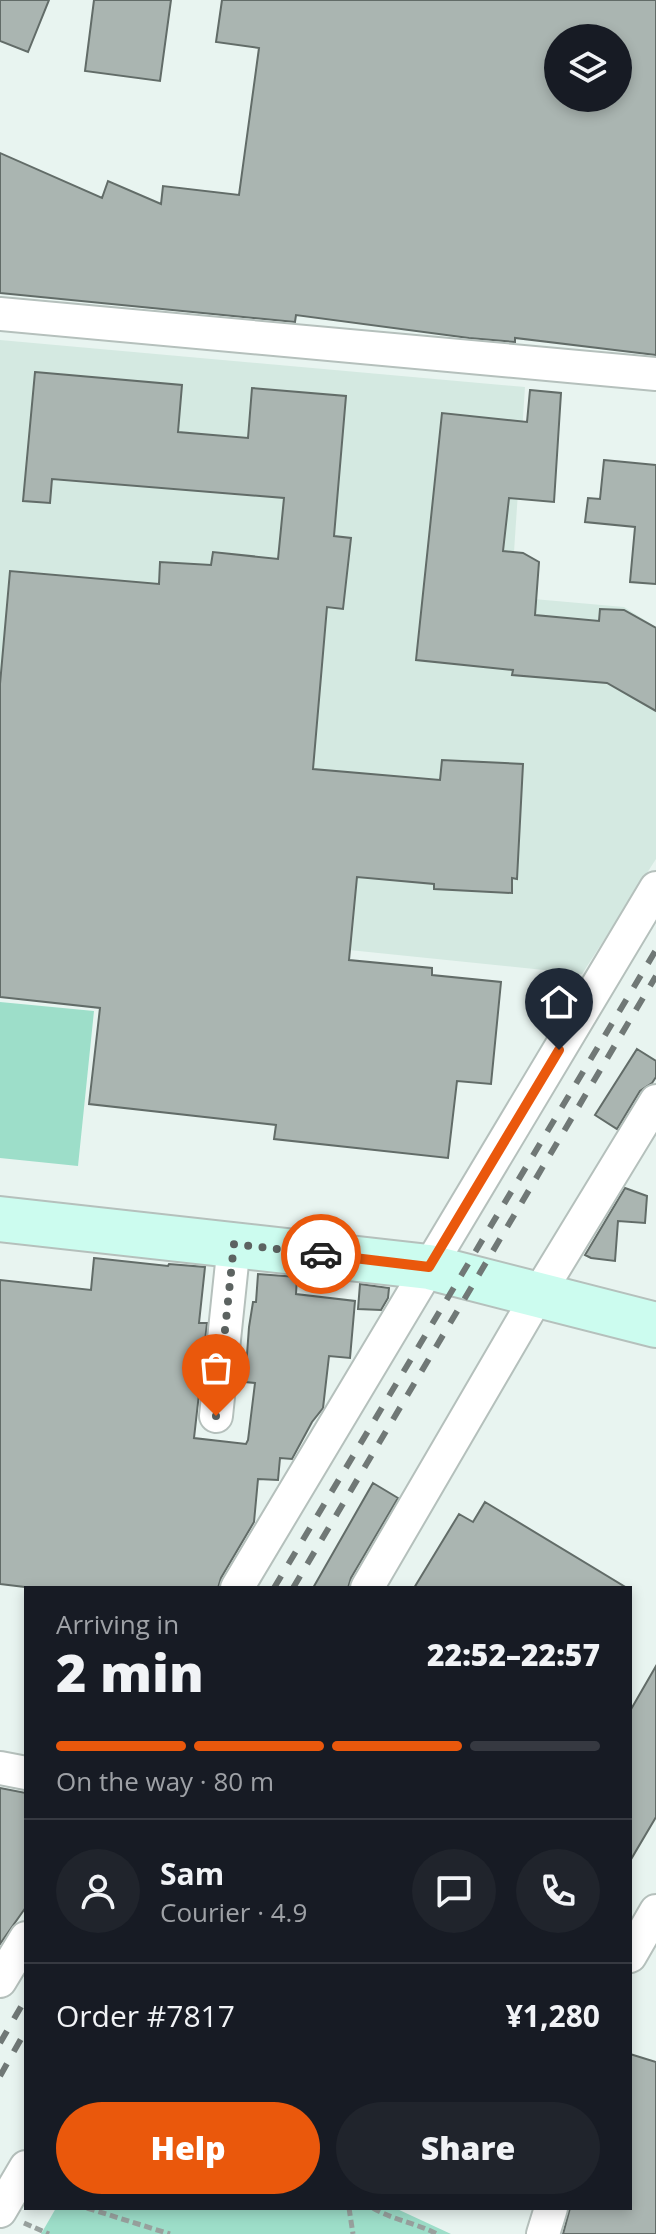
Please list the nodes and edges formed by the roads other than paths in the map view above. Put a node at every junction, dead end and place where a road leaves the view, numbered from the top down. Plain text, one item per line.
1 (0, 314) edge
2 (656, 374) edge
3 (656, 888) edge
4 (656, 1101) edge
5 (0, 1219) edge
6 (234, 1244) junction
7 (429, 1267) junction
8 (539, 1293) junction
9 (656, 1325) edge
10 (216, 1416) dead end
11 (238, 1586) edge
12 (368, 1586) edge
13 (0, 1768) edge
14 (24, 1773) edge
15 (656, 1911) edge
16 (24, 1941) edge
17 (632, 1953) edge
18 (632, 1957) edge
19 (656, 1963) edge
20 (0, 1981) edge
21 (24, 2174) edge
22 (550, 2210) edge
23 (11, 2217) edge
24 (543, 2234) edge

1 - 2 street
3 - 7 street
4 - 8 street
5 - 6 street
6 - 7 street
6 - 10 street
7 - 8 street
7 - 11 street
8 - 9 street
8 - 12 street
13 - 14 street
15 - 17 street
16 - 20 street
18 - 19 street
21 - 23 street
22 - 24 street

